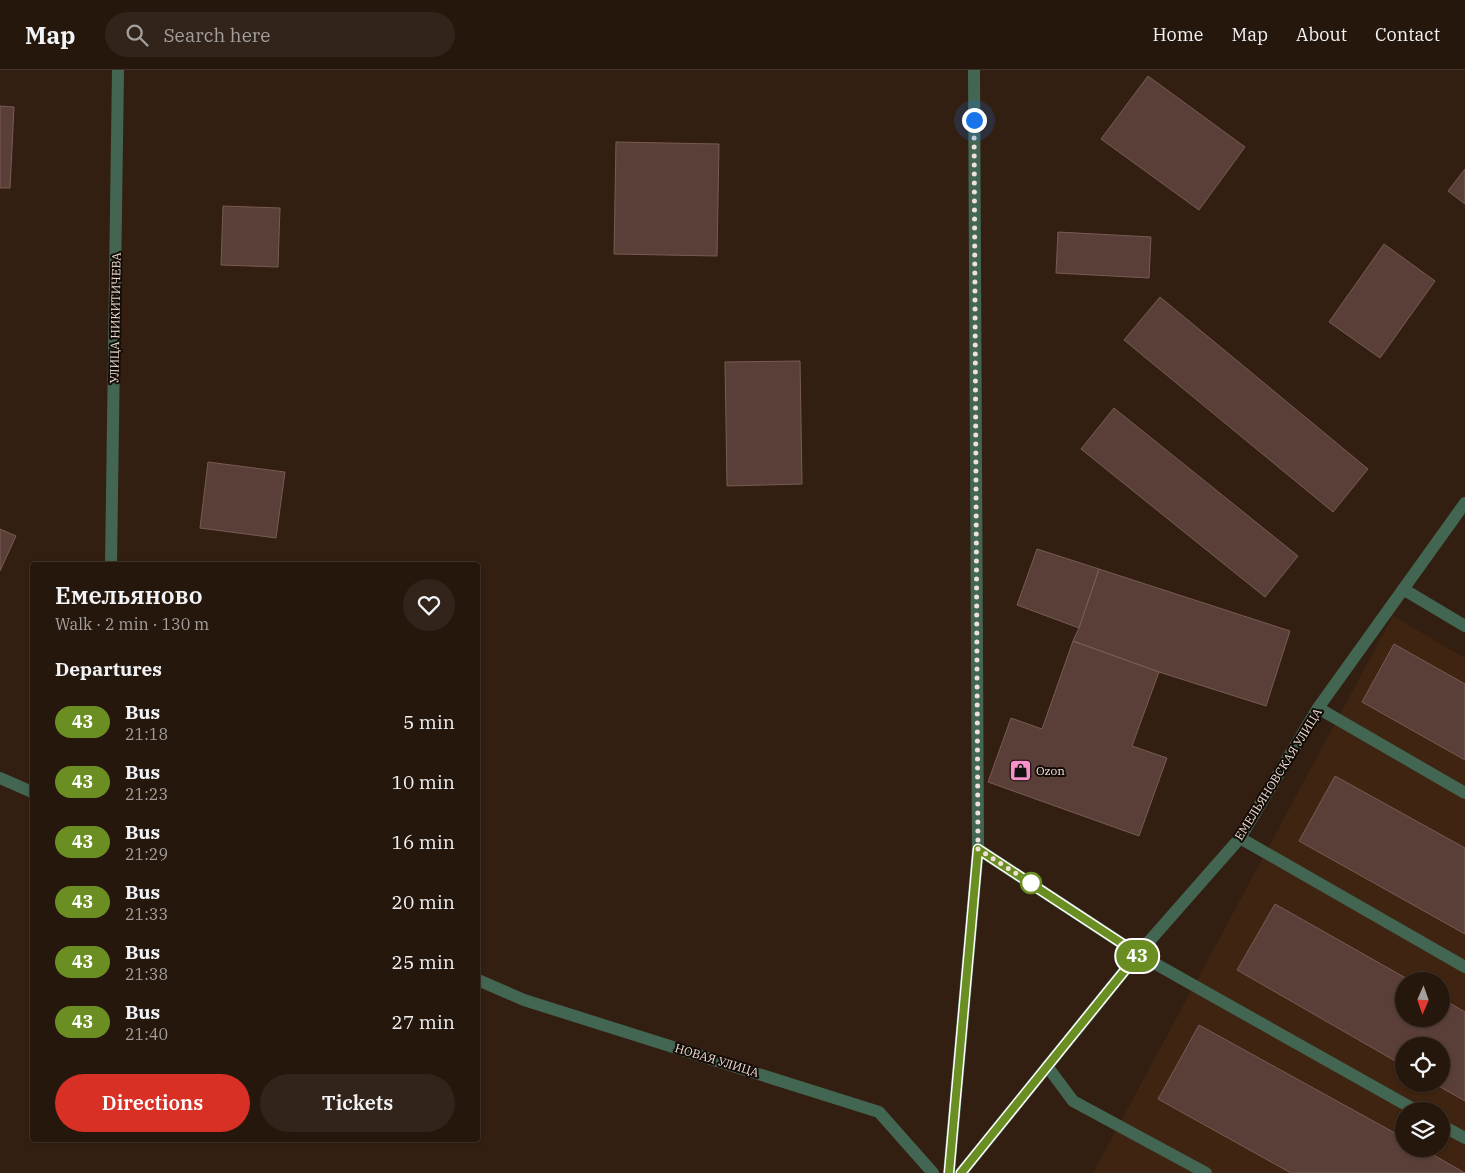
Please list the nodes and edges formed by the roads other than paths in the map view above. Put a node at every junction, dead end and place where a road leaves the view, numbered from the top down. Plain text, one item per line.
1 (118, 70) edge
2 (974, 70) edge
3 (1465, 503) edge
4 (111, 562) edge
5 (1403, 589) junction
6 (1465, 626) edge
7 (1318, 708) junction
8 (0, 778) edge
9 (30, 791) edge
10 (1465, 793) edge
11 (1240, 838) junction
12 (978, 849) junction
13 (1138, 954) junction
14 (1465, 967) edge
15 (480, 981) edge
16 (1047, 1066) junction
17 (1401, 1102) edge
18 (1450, 1130) edge
19 (1465, 1138) edge
20 (933, 1173) edge
21 (949, 1173) edge
22 (961, 1173) edge
23 (1206, 1173) edge

1 - 4 street, УЛИЦА НИКИТИЧЕВА
2 - 12 street
3 - 5 street, ЕМЕЛЬЯНОВСКАЯ УЛИЦА
5 - 6 street
5 - 7 street, ЕМЕЛЬЯНОВСКАЯ УЛИЦА
7 - 10 street
7 - 11 street, ЕМЕЛЬЯНОВСКАЯ УЛИЦА
8 - 9 street
11 - 13 street, ЕМЕЛЬЯНОВСКАЯ УЛИЦА
11 - 14 street
12 - 13 street
12 - 21 street
13 - 16 street, ЕМЕЛЬЯНОВСКАЯ УЛИЦА
13 - 17 street
15 - 20 street, НОВАЯ УЛИЦА
16 - 22 street, ЕМЕЛЬЯНОВСКАЯ УЛИЦА
16 - 23 street
18 - 19 street

